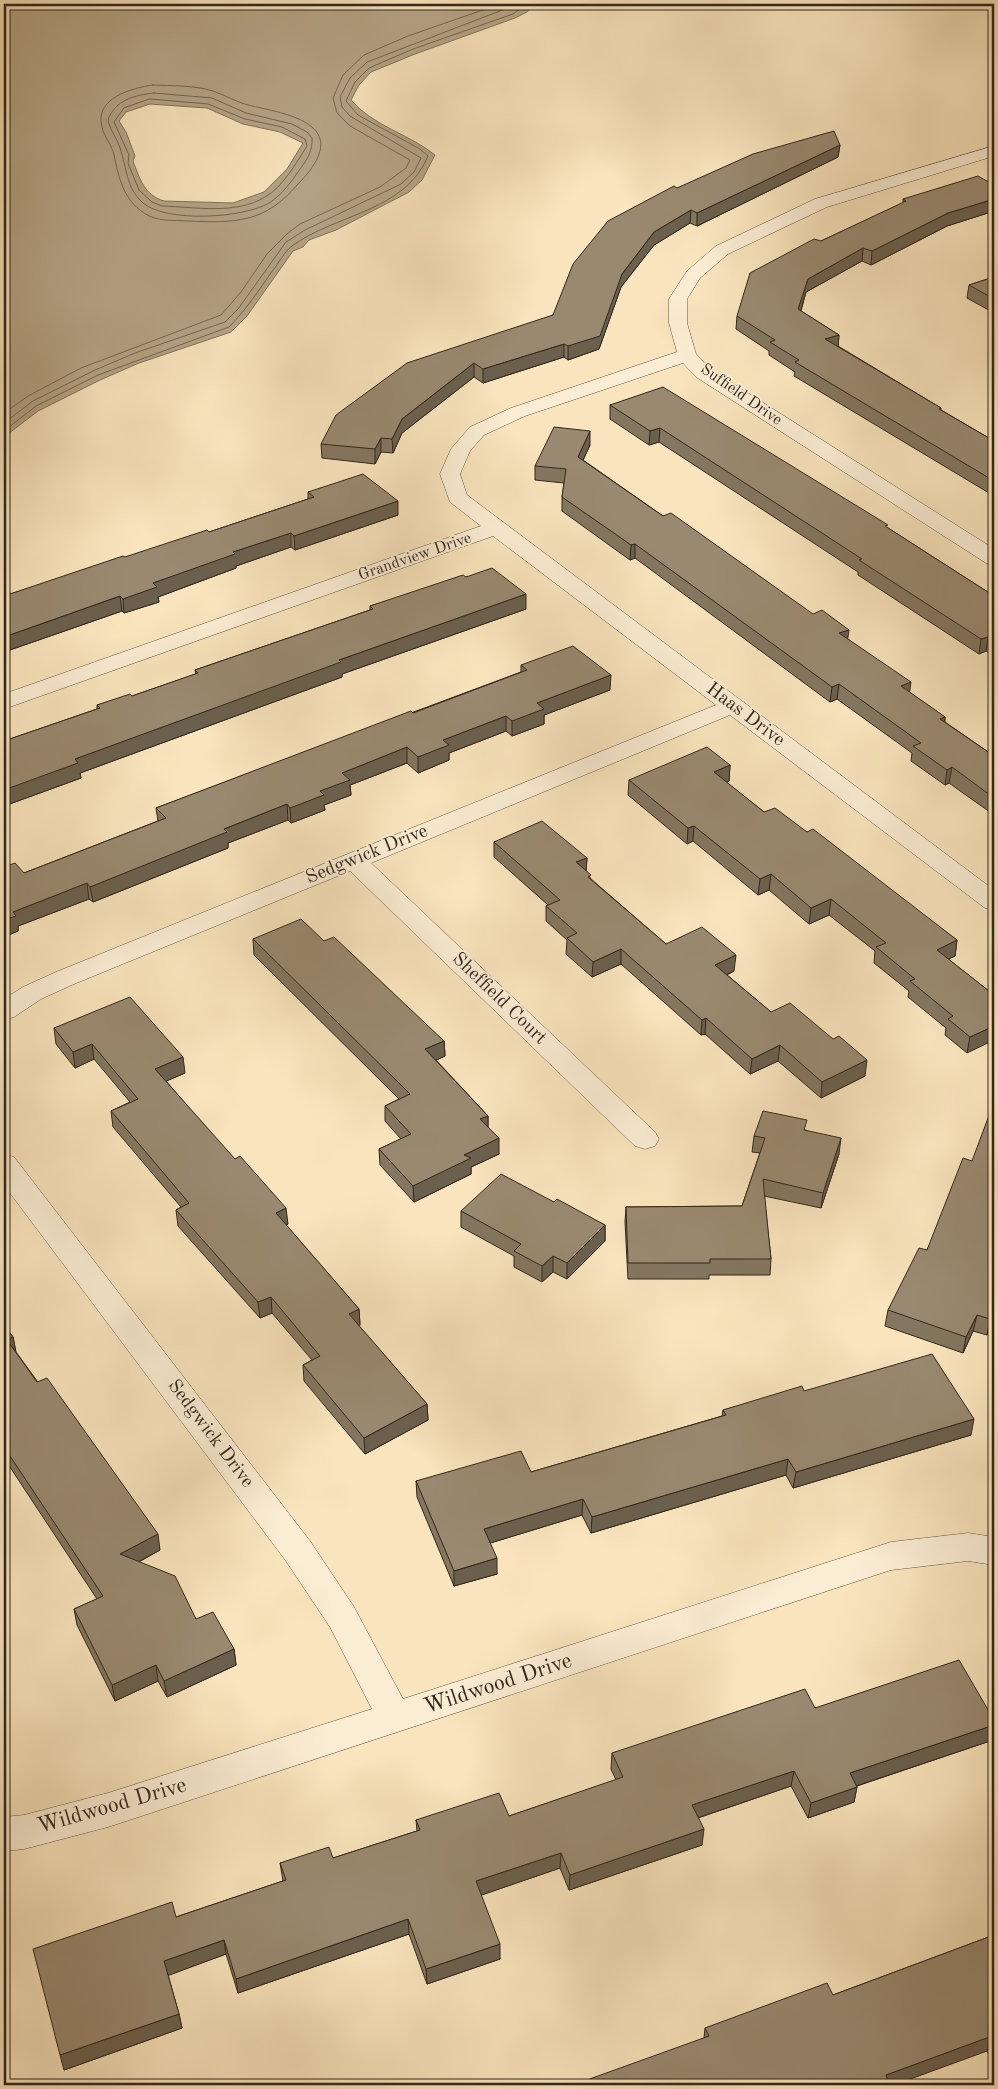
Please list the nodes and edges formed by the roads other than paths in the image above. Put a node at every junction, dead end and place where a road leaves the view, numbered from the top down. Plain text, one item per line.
1 (994, 151) edge
2 (687, 354) junction
3 (496, 528) junction
4 (994, 558) edge
5 (4, 702) edge
6 (733, 706) junction
7 (354, 860) junction
8 (994, 902) edge
9 (4, 1012) edge
10 (645, 1139) dead end
11 (4, 1164) edge
12 (994, 1551) edge
13 (395, 1718) junction
14 (4, 1834) edge

1 - 2 street, Suffield Drive
2 - 3 street, Grandview Drive
2 - 4 street, Suffield Drive
3 - 5 street, Grandview Drive
3 - 6 street, Haas Drive
6 - 7 street, Sedgwick Drive
6 - 8 street, Haas Drive
7 - 9 street, Sedgwick Drive
7 - 10 street, Sheffield Court
11 - 13 street, Sedgwick Drive
12 - 13 street, Wildwood Drive
13 - 14 street, Wildwood Drive

